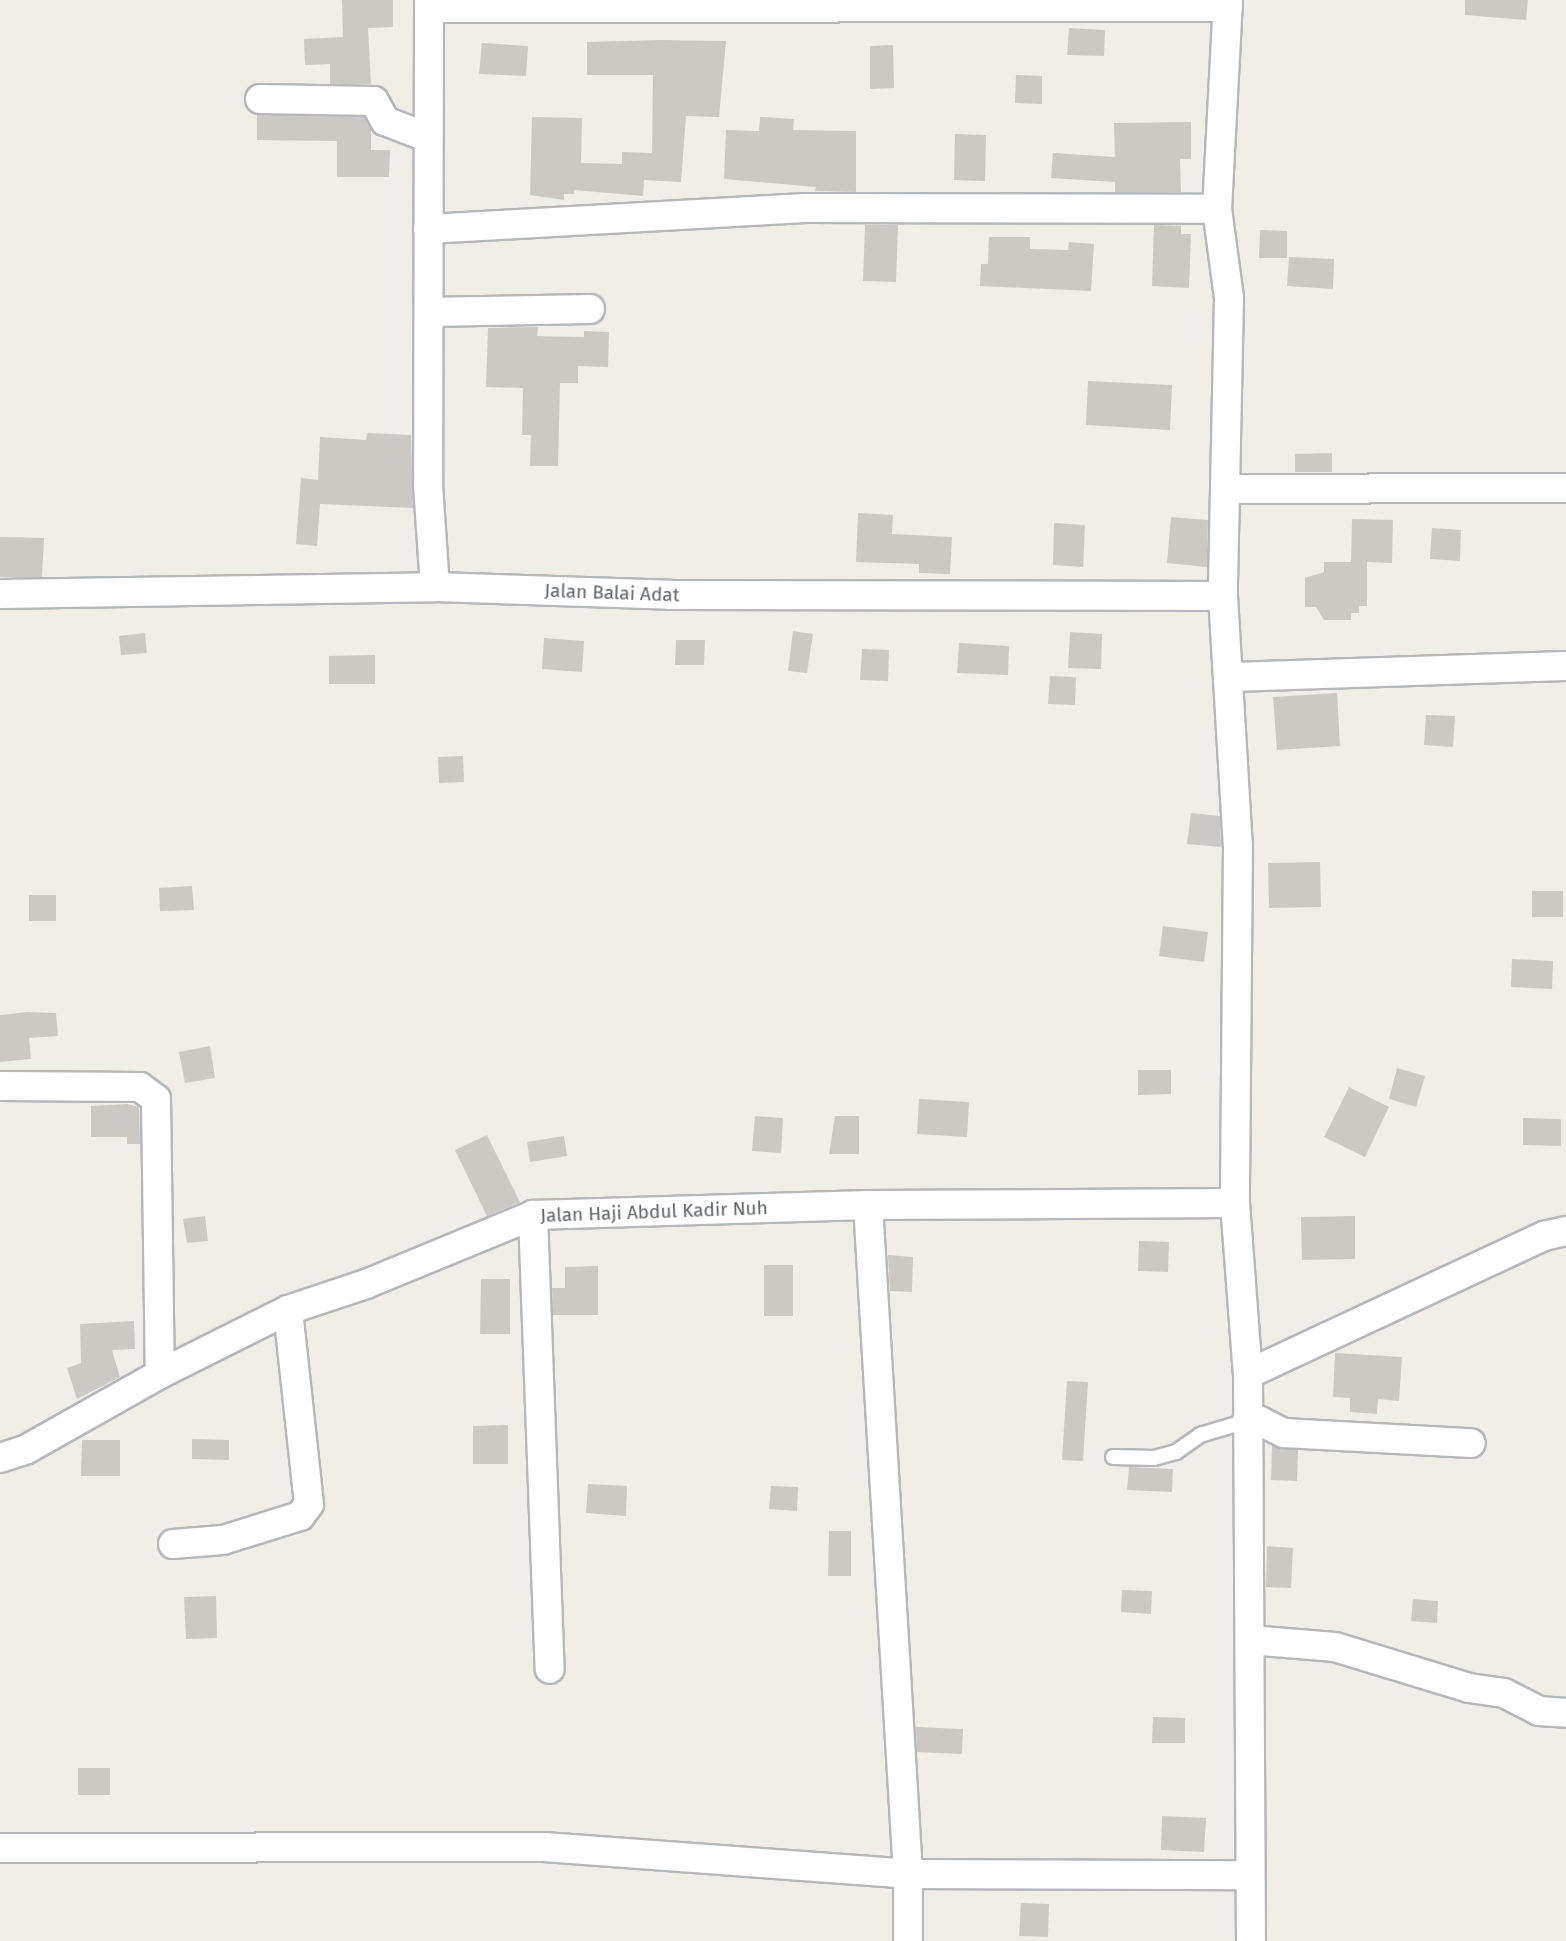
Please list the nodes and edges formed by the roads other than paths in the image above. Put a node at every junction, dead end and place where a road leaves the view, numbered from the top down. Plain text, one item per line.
1 (1228, 3) edge
2 (429, 4) edge
3 (260, 99) dead end
4 (426, 137) junction
5 (1217, 209) junction
6 (428, 229) junction
7 (590, 309) dead end
8 (429, 312) junction
9 (1566, 488) edge
10 (1226, 489) junction
11 (435, 587) junction
12 (0, 594) edge
13 (1223, 596) junction
14 (1566, 666) edge
15 (1231, 677) junction
16 (0, 1086) edge
17 (1235, 1203) junction
18 (868, 1205) junction
19 (533, 1215) junction
20 (1566, 1231) edge
21 (288, 1310) junction
22 (160, 1374) junction
23 (1248, 1374) junction
24 (1247, 1421) junction
25 (1471, 1443) dead end
26 (1113, 1457) dead end
27 (0, 1458) edge
28 (173, 1544) dead end
29 (1250, 1640) junction
30 (550, 1669) dead end
31 (1566, 1713) edge
32 (0, 1848) edge
33 (908, 1874) junction
34 (1248, 1875) junction
35 (908, 1941) edge
36 (1251, 1941) edge

1 - 2 street
1 - 5 street
2 - 4 street
3 - 4 street
4 - 6 street
5 - 6 street
5 - 10 street
6 - 8 street
7 - 8 street
8 - 11 street
9 - 10 street
10 - 13 street
11 - 12 street, Jalan Balai Adat
11 - 13 street, Jalan Balai Adat
13 - 15 street
14 - 15 street
15 - 17 street
16 - 22 street
17 - 18 street, Jalan Haji Abdul Kadir Nuh
17 - 23 street
18 - 19 street, Jalan Haji Abdul Kadir Nuh
18 - 33 street
19 - 21 street, Jalan Haji Abdul Kadir Nuh
19 - 30 street
20 - 23 street
21 - 22 street, Jalan Haji Abdul Kadir Nuh
21 - 28 street
22 - 27 street, Jalan Haji Abdul Kadir Nuh
23 - 24 street
24 - 25 street
24 - 26 lane
24 - 29 street
29 - 31 street
29 - 34 street
32 - 33 street
33 - 34 street
33 - 35 street
34 - 36 street

